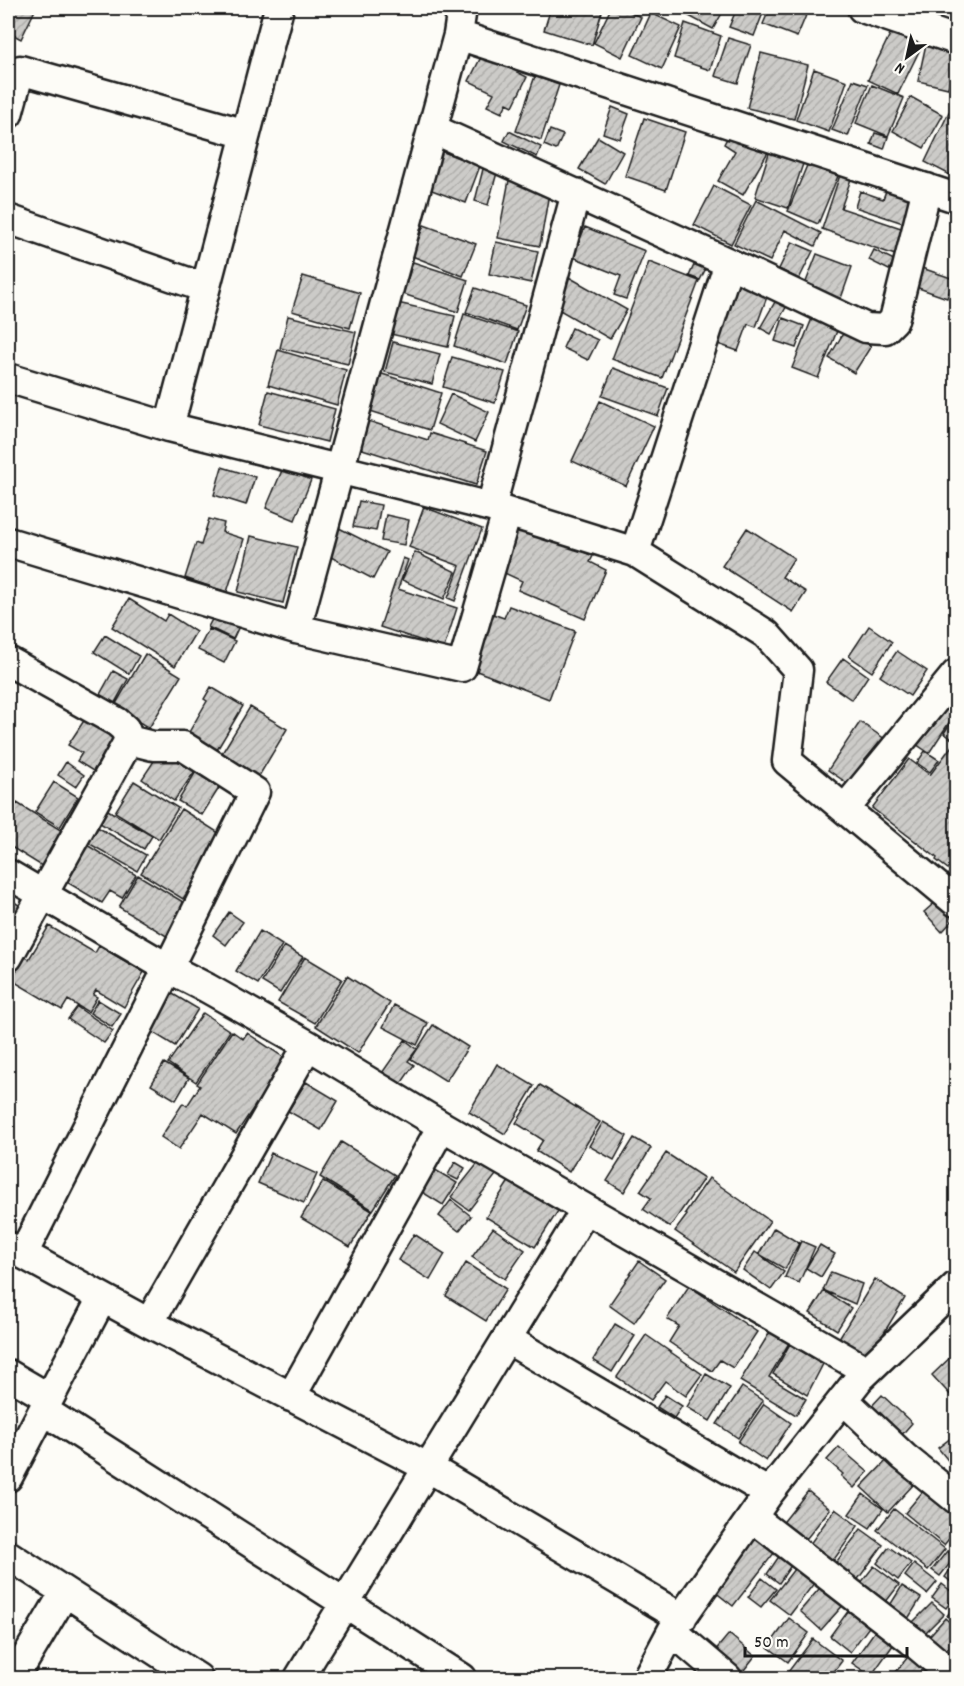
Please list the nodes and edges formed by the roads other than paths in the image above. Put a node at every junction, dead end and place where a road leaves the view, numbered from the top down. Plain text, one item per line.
1 (279, 8) edge
2 (462, 8) edge
3 (862, 8) edge
4 (458, 35) junction
5 (957, 40) edge
6 (8, 114) edge
7 (433, 129) junction
8 (246, 134) junction
9 (927, 188) junction
10 (576, 193) junction
11 (957, 198) edge
12 (8, 219) edge
13 (729, 263) junction
14 (205, 288) junction
15 (8, 378) edge
16 (169, 427) junction
17 (341, 470) junction
18 (499, 509) junction
19 (8, 542) edge
20 (634, 552) junction
21 (296, 629) junction
22 (8, 662) edge
23 (957, 674) edge
24 (129, 740) junction
25 (845, 809) junction
26 (8, 874) edge
27 (42, 894) junction
28 (957, 902) edge
29 (8, 957) edge
30 (168, 969) junction
31 (308, 1045) junction
32 (442, 1126) junction
33 (586, 1209) junction
34 (15, 1250) edge
35 (954, 1295) edge
36 (102, 1298) junction
37 (148, 1323) junction
38 (507, 1339) junction
39 (867, 1371) junction
40 (8, 1374) edge
41 (291, 1397) junction
42 (843, 1399) junction
43 (46, 1404) junction
44 (429, 1468) junction
45 (8, 1477) edge
46 (769, 1492) junction
47 (957, 1499) edge
48 (752, 1517) junction
49 (8, 1555) edge
50 (64, 1592) junction
51 (344, 1604) junction
52 (677, 1624) junction
53 (715, 1674) edge
54 (14, 1678) edge
55 (198, 1678) edge
56 (299, 1678) edge
57 (462, 1678) edge
58 (647, 1678) edge
59 (957, 1678) edge

1 - 8 street
2 - 4 street
3 - 5 street
4 - 7 street
4 - 9 street
6 - 8 street
7 - 10 street
7 - 17 street
8 - 14 street
9 - 11 street
9 - 13 street
10 - 13 street
10 - 18 street
12 - 14 street
13 - 20 street
14 - 16 street
15 - 16 street
16 - 17 street
17 - 18 street
17 - 21 street
18 - 20 street
18 - 21 street
19 - 21 street
20 - 25 street
22 - 24 street
23 - 25 street
24 - 27 street
24 - 30 street
25 - 28 street
26 - 27 street
27 - 29 street
27 - 30 street
30 - 31 street
30 - 34 street
31 - 32 street
31 - 37 street
32 - 33 street
32 - 41 street
33 - 38 street
33 - 39 street
34 - 36 street
35 - 39 street
36 - 37 street
36 - 43 street
37 - 41 street
38 - 44 street
38 - 46 street
39 - 42 street
40 - 43 street
41 - 44 street
42 - 46 street
42 - 47 street
43 - 45 street
43 - 51 street
44 - 51 street
44 - 52 street
46 - 48 street
48 - 52 street
48 - 59 street
49 - 50 street
50 - 54 street
50 - 55 street
51 - 56 street
51 - 57 street
52 - 53 street
52 - 58 street

